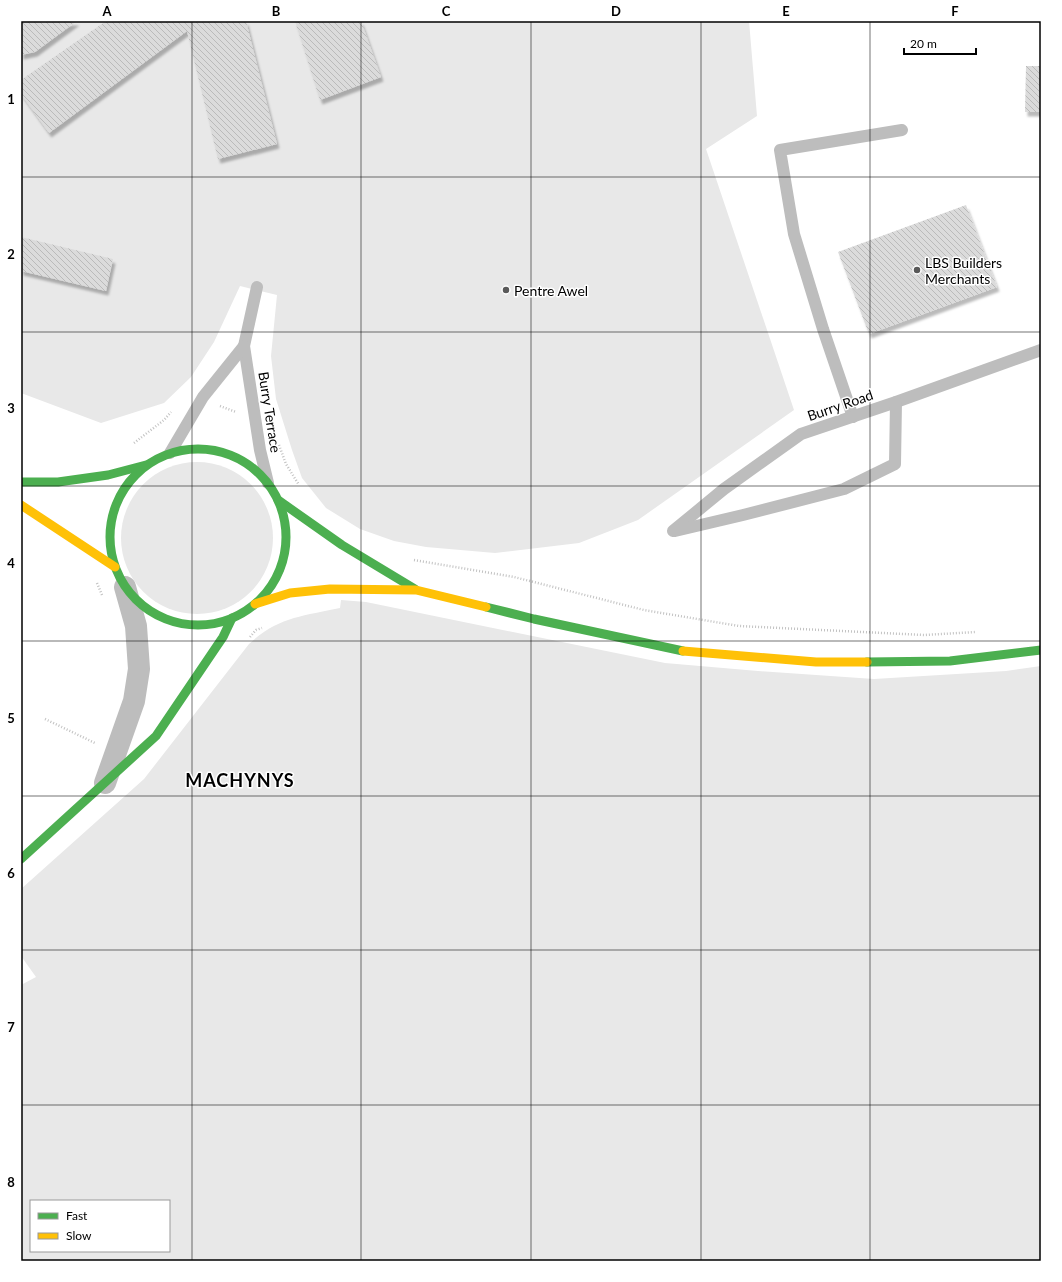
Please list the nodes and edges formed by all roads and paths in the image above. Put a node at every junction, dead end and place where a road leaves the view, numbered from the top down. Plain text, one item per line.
1 (902, 130) dead end
2 (257, 287) dead end
3 (244, 346) junction
4 (1041, 350) edge
5 (204, 397) junction
6 (896, 402) junction
7 (172, 411) dead end
8 (254, 411) junction
9 (854, 417) junction
10 (279, 443) dead end
11 (133, 444) dead end
12 (170, 453) junction
13 (148, 464) junction
14 (21, 482) edge
15 (268, 483) junction
16 (301, 488) dead end
17 (278, 500) junction
18 (21, 505) edge
19 (414, 560) dead end
20 (115, 568) junction
21 (126, 587) junction
22 (416, 590) junction
23 (255, 604) junction
24 (232, 618) junction
25 (979, 632) dead end
26 (1041, 650) edge
27 (45, 719) dead end
28 (115, 753) junction
29 (105, 783) junction
30 (21, 859) edge

1 - 9 lane
2 - 3 lane, Burry Terrace
3 - 5 lane, Burry Terrace
3 - 8 lane, Burry Terrace
4 - 6 lane, Burry Road
5 - 8 path
5 - 12 lane, Burry Terrace
6 - 9 lane, Burry Road
6 - 9 lane, Burry Road
7 - 11 path
8 - 15 lane, Burry Terrace
10 - 16 path
12 - 13 main road
12 - 15 main road
13 - 14 main road
13 - 20 main road
15 - 17 main road
17 - 22 main road
17 - 23 main road
18 - 20 main road
19 - 25 path
20 - 21 main road
21 - 24 main road
21 - 28 street
22 - 23 main road
22 - 26 main road
23 - 24 main road
24 - 29 main road
27 - 28 path
28 - 29 street
29 - 30 main road

